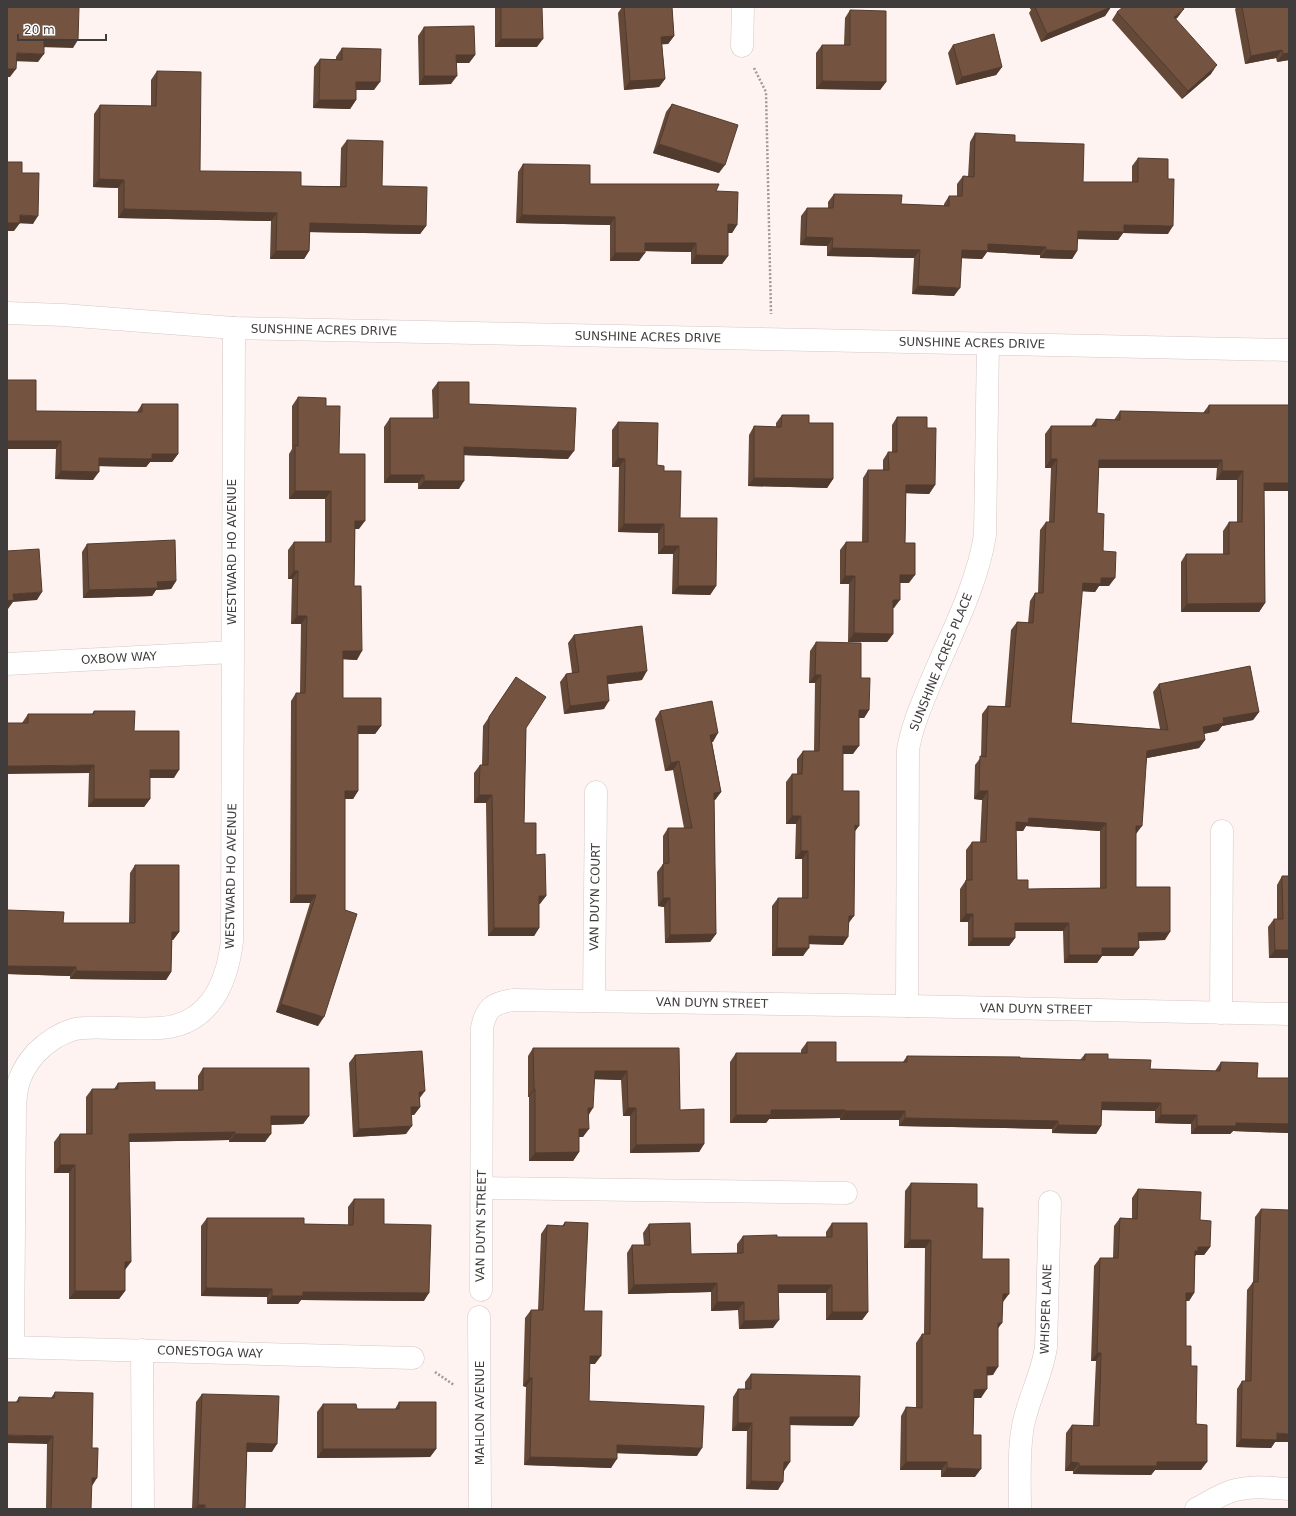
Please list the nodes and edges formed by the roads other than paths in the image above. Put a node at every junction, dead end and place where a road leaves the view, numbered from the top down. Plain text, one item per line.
1 (743, 7) edge
2 (742, 46) road end
3 (7, 313) edge
4 (234, 328) junction
5 (988, 344) junction
6 (1289, 350) edge
7 (232, 652) junction
8 (7, 664) edge
9 (596, 792) dead end
10 (1222, 831) dead end
11 (594, 1001) junction
12 (907, 1006) junction
13 (1221, 1013) junction
14 (1289, 1014) edge
15 (482, 1188) junction
16 (846, 1193) dead end
17 (1050, 1202) dead end
18 (481, 1290) dead end
19 (479, 1317) dead end
20 (10, 1347) edge
21 (142, 1350) junction
22 (413, 1358) road end
23 (1289, 1489) edge
24 (143, 1509) edge
25 (480, 1509) edge
26 (1020, 1509) edge
27 (1196, 1509) edge

1 - 2 street
3 - 4 street, SUNSHINE ACRES DRIVE
4 - 5 street, SUNSHINE ACRES DRIVE
4 - 7 street, WESTWARD HO AVENUE
5 - 6 street, SUNSHINE ACRES DRIVE
5 - 12 street, SUNSHINE ACRES PLACE
7 - 8 street, OXBOW WAY
7 - 20 street, WESTWARD HO AVENUE
9 - 11 street, VAN DUYN COURT
10 - 13 street
11 - 12 street, VAN DUYN STREET
11 - 15 street, VAN DUYN STREET
12 - 13 street, VAN DUYN STREET
13 - 14 street, VAN DUYN STREET
15 - 16 street
15 - 18 street, VAN DUYN STREET
17 - 26 street, WHISPER LANE
19 - 25 street, MAHLON AVENUE
20 - 21 street, CONESTOGA WAY
21 - 22 street, CONESTOGA WAY
21 - 24 street
23 - 27 street

